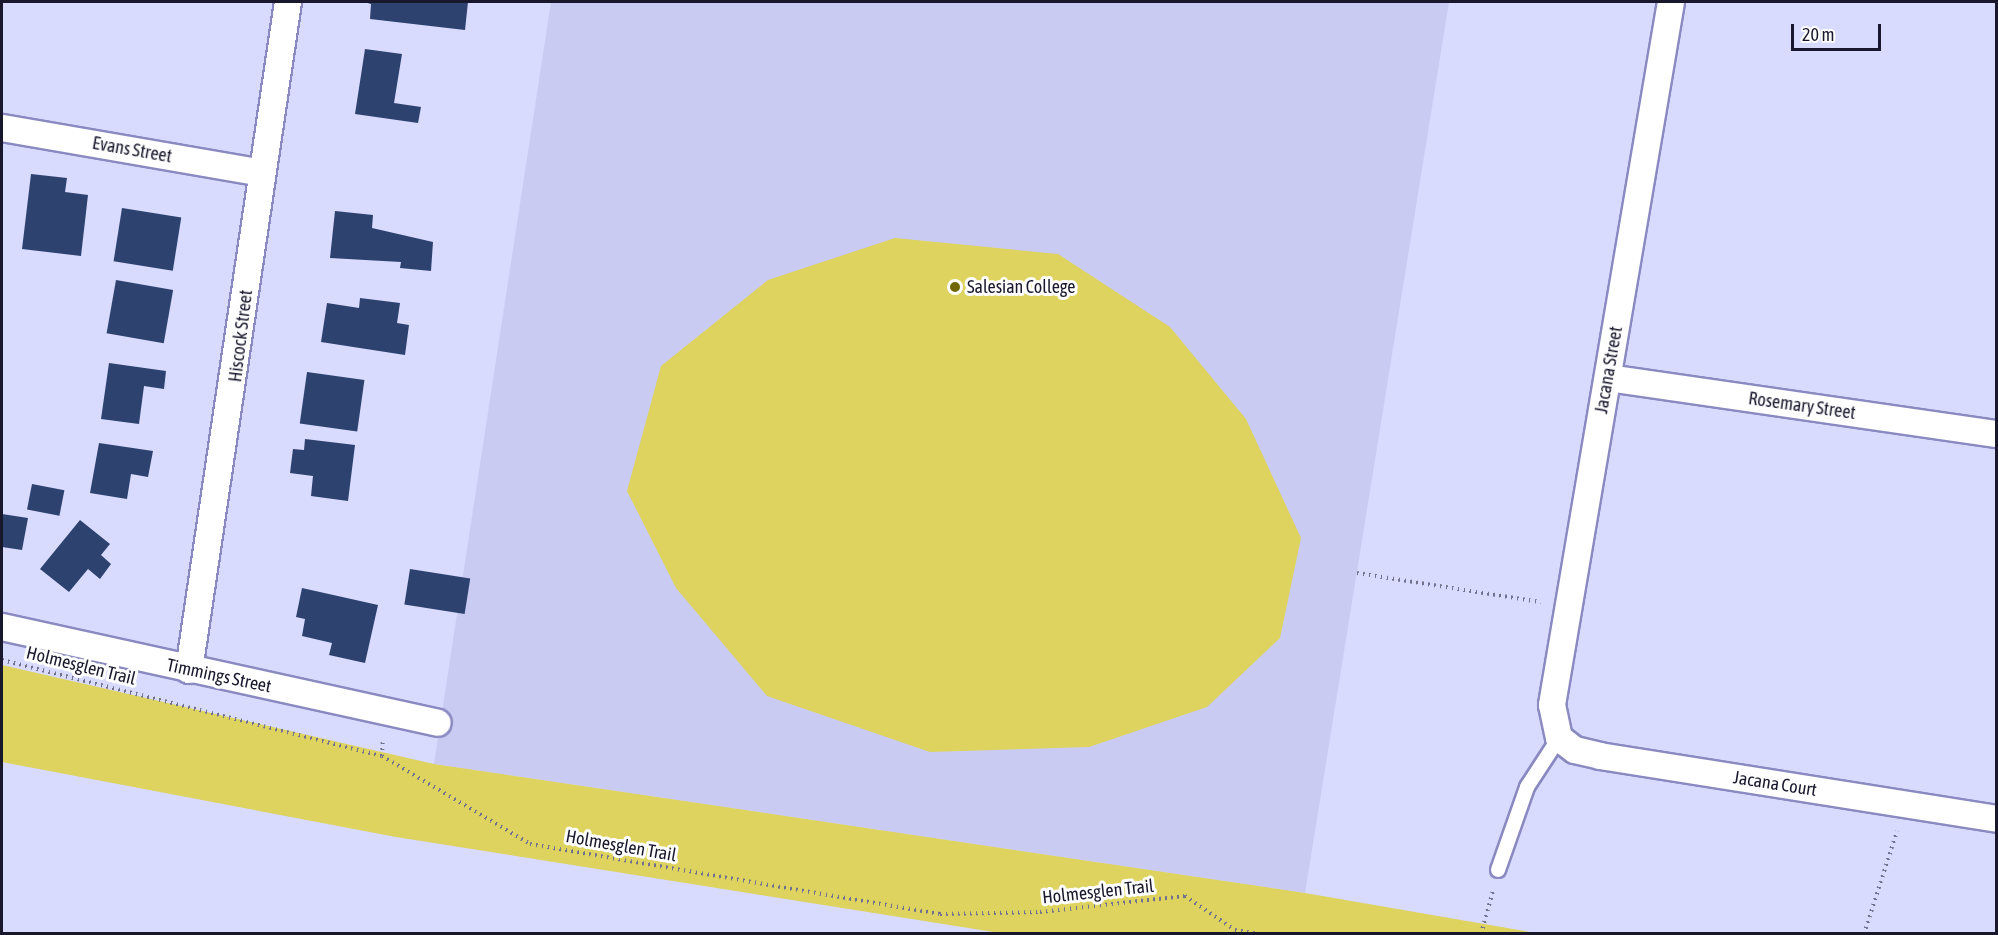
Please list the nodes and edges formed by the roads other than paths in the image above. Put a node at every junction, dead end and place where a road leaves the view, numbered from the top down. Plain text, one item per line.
1 (288, 2) edge
2 (1671, 2) edge
3 (2, 128) edge
4 (262, 173) junction
5 (1608, 378) junction
6 (1996, 434) edge
7 (2, 627) edge
8 (189, 670) junction
9 (438, 723) dead end
10 (1558, 738) junction
11 (1996, 819) edge
12 (1498, 870) road end

1 - 4 street, Hiscock Street
2 - 5 street, Jacana Street
3 - 4 street, Evans Street
4 - 8 street, Hiscock Street
5 - 6 street, Rosemary Street
5 - 10 street, Jacana Street
7 - 8 street, Timmings Street
8 - 9 street, Timmings Street
10 - 11 street, Jacana Court
10 - 12 lane

